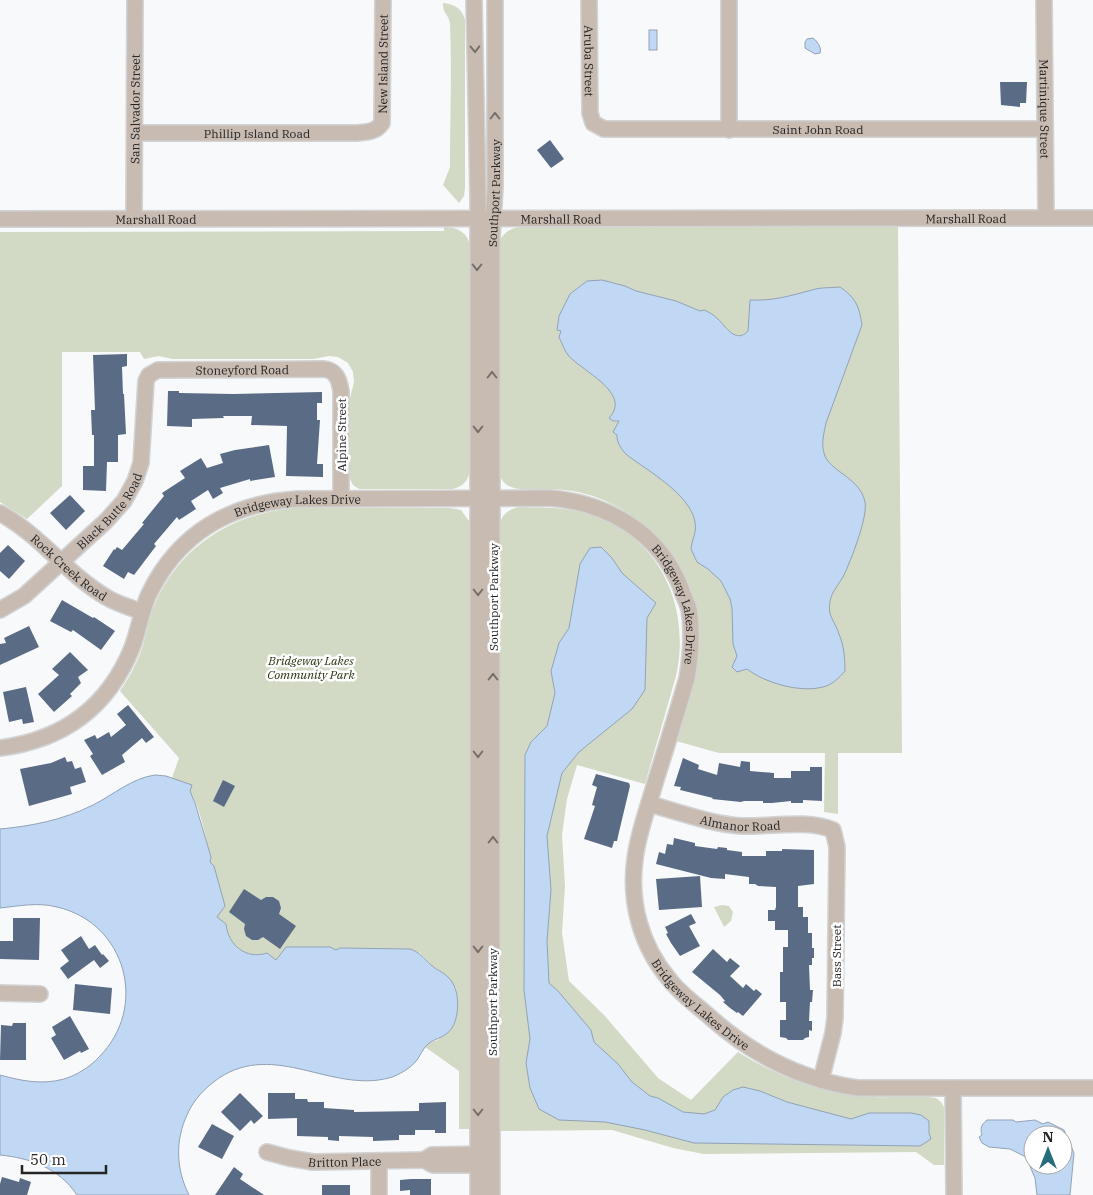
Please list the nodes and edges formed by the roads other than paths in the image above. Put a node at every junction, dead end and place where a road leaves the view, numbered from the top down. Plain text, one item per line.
1 (135, 0) edge
2 (383, 0) edge
3 (474, 0) edge
4 (495, 0) edge
5 (589, 0) edge
6 (729, 0) edge
7 (1044, 0) edge
8 (593, 123) joint
9 (378, 129) joint
10 (1044, 129) junction
11 (729, 130) junction
12 (135, 133) junction
13 (134, 218) junction
14 (477, 218) junction
15 (492, 218) junction
16 (1046, 218) junction
17 (1093, 218) edge
18 (0, 219) edge
19 (336, 374) joint
20 (149, 375) joint
21 (341, 498) junction
22 (485, 498) junction
23 (0, 513) edge
24 (61, 562) junction
25 (0, 610) edge
26 (142, 612) junction
27 (0, 748) edge
28 (649, 804) junction
29 (833, 830) joint
30 (0, 993) edge
31 (40, 994) dead end
32 (821, 1080) junction
33 (953, 1088) junction
34 (1093, 1088) edge
35 (267, 1152) dead end
36 (379, 1160) junction
37 (485, 1160) junction
38 (379, 1195) edge
39 (478, 1195) edge
40 (492, 1195) edge
41 (954, 1195) edge

1 - 12 street, San Salvador Street
2 - 9 street, New Island Street
3 -> 14 street, Southport Parkway
15 -> 4 street, Southport Parkway
5 - 8 street, Aruba Street
6 - 11 street
7 - 10 street, Martinique Street
8 - 11 street, Saint John Road
9 - 12 street, Phillip Island Road
10 - 11 street, Saint John Road
10 - 16 street, Martinique Street
12 - 13 street, San Salvador Street
13 - 14 street, Marshall Road
13 - 18 street, Marshall Road
14 - 15 street, Marshall Road
14 -> 22 street, Southport Parkway
15 - 16 street, Marshall Road
22 -> 15 street, Southport Parkway
16 - 17 street, Marshall Road
19 - 20 street, Stoneyford Road
19 - 21 street, Alpine Street
20 - 24 street, Black Butte Road
21 - 22 street, Bridgeway Lakes Drive
21 - 26 street, Bridgeway Lakes Drive
22 - 28 street, Bridgeway Lakes Drive
22 - 37 street, Southport Parkway
23 - 24 street, Rock Creek Road
24 - 25 street, Black Butte Road
24 - 26 street, Rock Creek Road
26 - 27 street, Bridgeway Lakes Drive
28 - 29 street, Almanor Road
28 - 32 street, Bridgeway Lakes Drive
29 - 32 street, Bass Street
30 - 31 street
32 - 33 street, Bridgeway Lakes Drive
33 - 34 street, Bridgeway Lakes Drive
33 - 41 street
35 - 36 street, Britton Place
36 - 37 street, Britton Place
36 - 38 street
37 - 39 street, Southport Parkway
37 - 40 street, Southport Parkway

